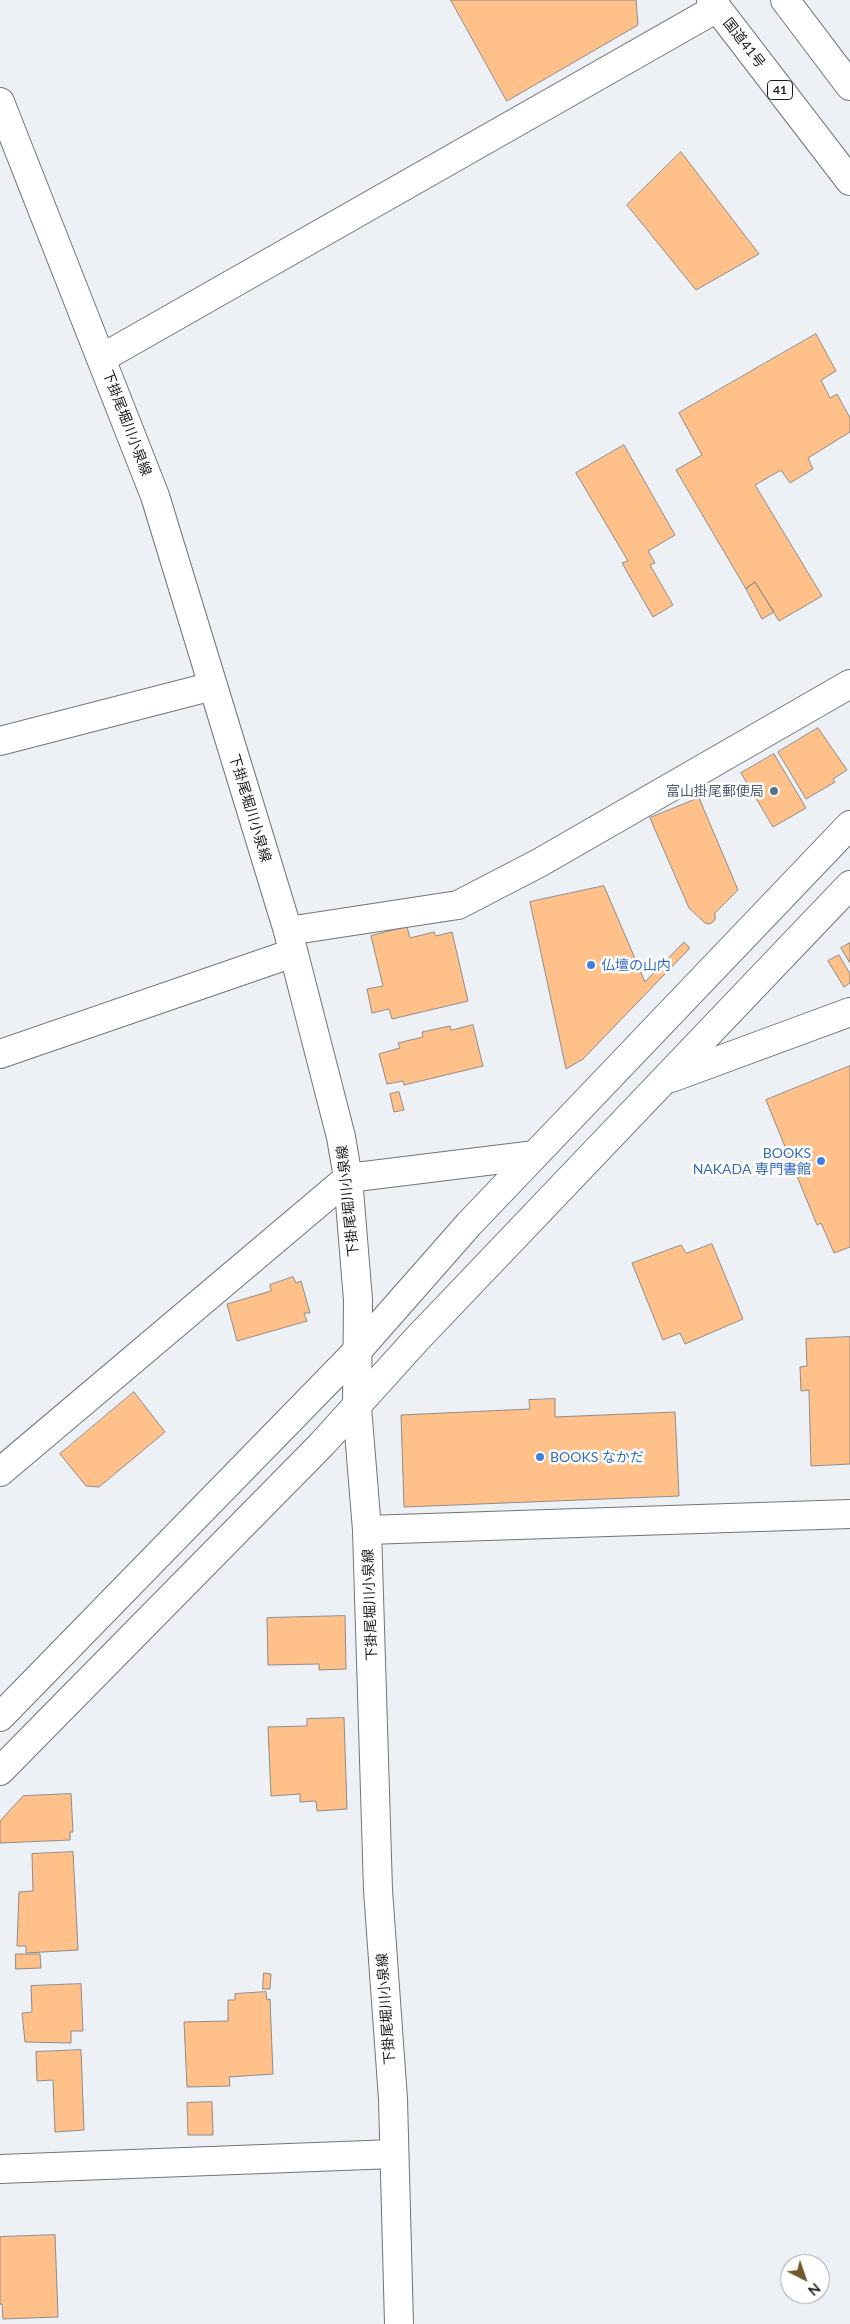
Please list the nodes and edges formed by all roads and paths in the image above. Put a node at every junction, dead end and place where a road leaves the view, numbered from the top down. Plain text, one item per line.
1 (785, 0) edge
2 (714, 4) edge
3 (850, 86) edge
4 (0, 102) edge
5 (850, 180) edge
6 (102, 358) junction
7 (850, 684) edge
8 (214, 686) junction
9 (0, 742) edge
10 (850, 825) edge
11 (850, 885) edge
12 (290, 942) junction
13 (850, 1012) edge
14 (0, 1054) edge
15 (666, 1079) junction
16 (535, 1155) junction
17 (348, 1178) junction
18 (359, 1349) junction
19 (357, 1407) junction
20 (0, 1472) edge
21 (850, 1514) edge
22 (367, 1530) junction
23 (0, 1717) edge
24 (0, 1771) edge
25 (394, 2154) junction
26 (0, 2169) edge
27 (399, 2324) edge

1 - 3 main road
2 - 5 main road, 国道41号 / 41
2 - 6 main road
4 - 6 main road, 下掛尾堀川小泉線
6 - 8 main road, 下掛尾堀川小泉線
7 - 12 main road
8 - 9 main road
8 - 12 main road, 下掛尾堀川小泉線
10 - 16 main road
11 - 15 main road
12 - 14 main road
12 - 17 main road, 下掛尾堀川小泉線
13 - 15 main road
15 - 19 main road
16 - 17 main road
16 - 18 main road
17 - 18 main road, 下掛尾堀川小泉線
17 - 20 main road
18 - 19 main road, 下掛尾堀川小泉線
18 - 23 main road
19 - 22 main road, 下掛尾堀川小泉線
19 - 24 main road
21 - 22 main road
22 - 25 main road, 下掛尾堀川小泉線
25 - 26 main road
25 - 27 main road, 下掛尾堀川小泉線

